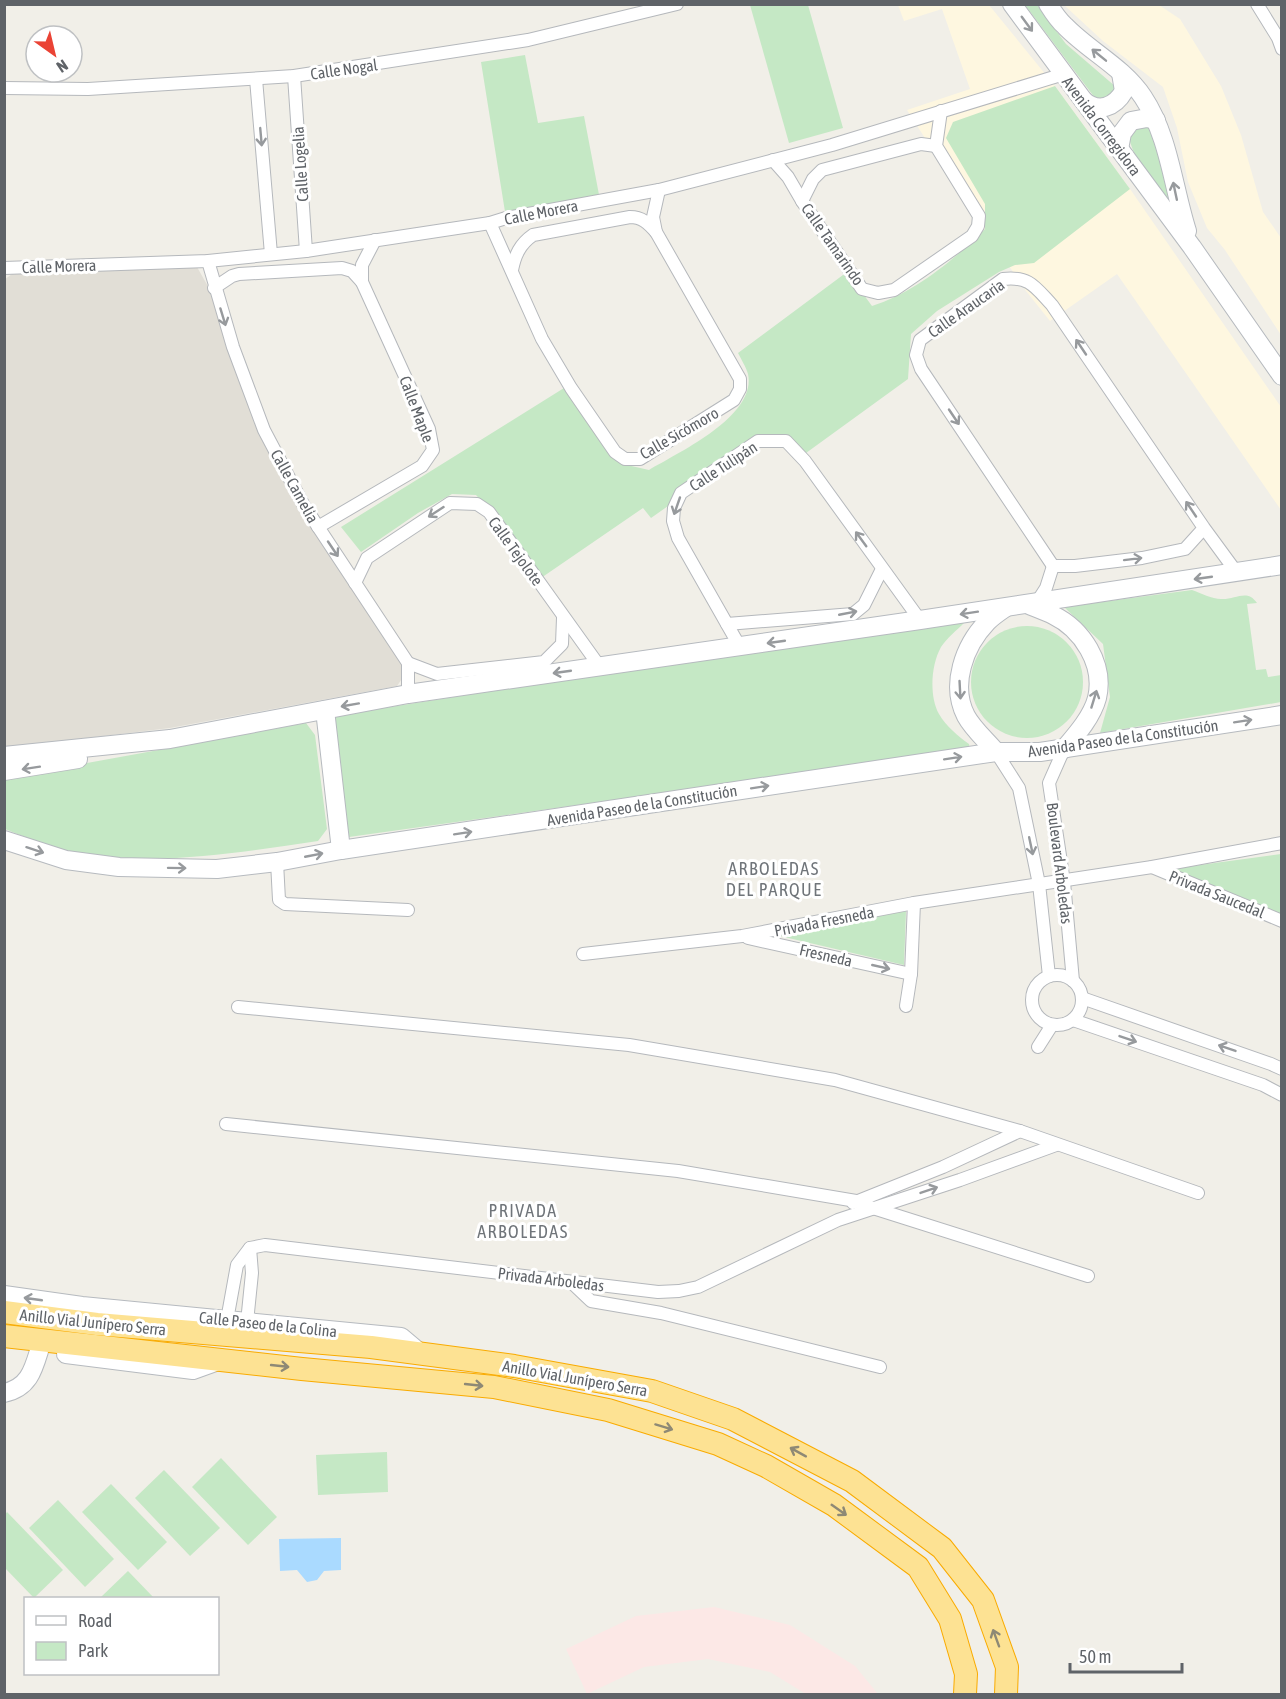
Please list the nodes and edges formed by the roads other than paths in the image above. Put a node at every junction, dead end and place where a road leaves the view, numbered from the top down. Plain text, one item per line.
1 (677, 4) edge
2 (1012, 4) edge
3 (1048, 4) edge
4 (1257, 4) edge
5 (1281, 49) edge
6 (1121, 73) junction
7 (1064, 74) junction
8 (294, 76) junction
9 (256, 79) junction
10 (4, 88) edge
11 (1083, 100) junction
12 (940, 111) junction
13 (1156, 120) junction
14 (936, 146) junction
15 (1119, 149) junction
16 (1168, 156) junction
17 (773, 160) junction
18 (1135, 171) junction
19 (659, 190) junction
20 (802, 201) junction
21 (490, 223) junction
22 (656, 232) junction
23 (375, 240) junction
24 (1192, 247) junction
25 (306, 251) junction
26 (271, 254) junction
27 (208, 261) junction
28 (4, 268) edge
29 (512, 270) junction
30 (362, 282) junction
31 (214, 288) junction
32 (1281, 375) edge
33 (318, 527) junction
34 (1204, 528) junction
35 (1281, 565) edge
36 (1053, 566) junction
37 (882, 569) junction
38 (1237, 573) junction
39 (355, 583) junction
40 (1031, 603) junction
41 (1006, 607) junction
42 (563, 618) junction
43 (920, 620) junction
44 (727, 624) junction
45 (740, 647) junction
46 (408, 663) junction
47 (600, 667) junction
48 (408, 694) junction
49 (325, 710) junction
50 (1281, 715) edge
51 (170, 739) junction
52 (1064, 749) junction
53 (996, 752) junction
54 (4, 756) edge
55 (4, 771) edge
56 (4, 840) edge
57 (1281, 843) edge
58 (341, 850) junction
59 (277, 862) junction
60 (1152, 867) junction
61 (1064, 882) junction
62 (1039, 884) junction
63 (914, 903) junction
64 (408, 910) dead end
65 (1281, 921) edge
66 (742, 936) junction
67 (583, 954) dead end
68 (910, 974) junction
69 (1049, 976) junction
70 (1073, 981) junction
71 (1082, 998) junction
72 (906, 1006) dead end
73 (238, 1008) dead end
74 (1073, 1020) junction
75 (1052, 1025) junction
76 (1038, 1047) dead end
77 (1281, 1069) edge
78 (1281, 1095) edge
79 (226, 1124) dead end
80 (1020, 1131) junction
81 (1056, 1144) junction
82 (1198, 1193) dead end
83 (856, 1201) junction
84 (873, 1208) junction
85 (838, 1220) junction
86 (250, 1248) junction
87 (1088, 1276) dead end
88 (571, 1282) junction
89 (4, 1295) edge
90 (4, 1312) edge
91 (227, 1320) junction
92 (248, 1322) junction
93 (4, 1336) edge
94 (4, 1347) edge
95 (39, 1351) junction
96 (420, 1353) junction
97 (222, 1360) junction
98 (880, 1367) dead end
99 (4, 1393) edge
100 (965, 1695) edge
101 (1006, 1695) edge

1 - 8 street, Calle Nogal
2 -> 7 street, Avenida Corregidora
6 -> 3 street, Avenida Corregidora
4 - 5 street
6 - 11 street
6 - 13 street, Avenida Corregidora
7 - 11 street, Avenida Corregidora
7 - 12 street, Calle Morera
8 - 9 street, Calle Nogal
8 - 25 street, Calle Logelia
9 - 10 street, Calle Nogal
9 -> 26 street
11 - 15 street, Avenida Corregidora
12 - 14 street
12 - 17 street, Calle Morera
13 - 15 street
13 - 16 street, Avenida Corregidora
14 - 20 street
14 - 20 street, Calle Tamarindo
15 - 18 street, Avenida Corregidora
16 - 18 street
24 -> 16 street, Avenida Corregidora
17 - 19 street, Calle Morera
17 - 20 street, Calle Tamarindo
18 - 24 street, Avenida Corregidora
19 - 21 street, Calle Morera
19 - 22 street
21 - 23 street, Calle Morera
21 - 29 street, Calle Sicómoro
22 - 29 street, Calle Morera
22 - 29 street, Calle Sicómoro
23 - 25 street, Calle Morera
23 - 30 street
24 - 32 street, Avenida Corregidora
25 - 26 street, Calle Morera
26 - 27 street, Calle Morera
27 - 28 street, Calle Morera
27 - 31 street, Calle Camelia
30 - 31 street
30 - 33 street, Calle Maple
31 -> 33 street, Calle Camelia
33 -> 39 street, Calle Camelia
36 -> 34 street
34 -> 36 street, Calle Araucaria
34 - 38 street, Calle Araucaria
35 - 38 street
36 - 40 street
37 - 43 street, Calle Tulipán
44 -> 37 street
37 -> 44 street, Calle Tulipán
38 -> 40 street
42 -> 39 street, Calle Tejolote
39 - 46 street, Calle Camelia
40 - 41 street
52 -> 40 street
41 -> 43 street
41 -> 53 street
42 - 46 street
42 - 47 street, Calle Tejolote
43 -> 45 street
44 - 45 street, Calle Tulipán
45 - 47 street
46 - 48 street
47 -> 48 street
48 -> 49 street
49 - 51 street
49 - 58 street
52 -> 50 street, Avenida Paseo de la Constitución
51 - 54 street
51 -> 55 street
52 - 53 street, Avenida Paseo de la Constitución
52 - 61 street, Boulevard Arboledas
58 -> 53 street, Avenida Paseo de la Constitución
53 -> 62 street, Boulevard Arboledas
56 -> 59 street, Avenida Paseo de la Constitución
57 - 60 street, Privada Saucedal
59 -> 58 street, Avenida Paseo de la Constitución
59 - 64 street
60 - 61 street, Privada Saucedal
60 - 65 street, Privada Saucedal
61 - 62 street, Privada Fresneda
61 - 70 street, Boulevard Arboledas
62 - 63 street, Privada Fresneda
62 - 69 street, Boulevard Arboledas
63 - 66 street, Privada Fresneda
63 - 68 street
66 - 67 street, Privada Fresneda
66 -> 68 street, Fresneda
68 - 72 street
69 - 70 street
69 - 75 street
70 - 71 street
71 - 74 street
77 -> 71 street
73 - 80 street
74 - 75 street
74 -> 78 street
75 - 76 street
79 - 83 street
80 - 81 street
80 - 83 street, Privada Arboledas
81 - 82 street
84 -> 81 street, Privada Arboledas
83 - 84 street
83 - 85 street, Privada Arboledas
84 - 85 street, Privada Arboledas
84 - 87 street
85 - 88 street, Privada Arboledas
86 - 88 street, Privada Arboledas
86 - 91 street
86 - 92 street
88 - 98 street
91 -> 89 street, Calle Paseo de la Colina
90 - 96 highway, Anillo Vial Junípero Serra
91 - 92 street, Calle Paseo de la Colina
92 - 96 street, Calle Paseo de la Colina
93 - 97 highway, Anillo Vial Junípero Serra
94 - 95 street
95 - 97 street
95 - 99 street
101 -> 96 highway, Anillo Vial Junípero Serra
97 -> 100 highway, Anillo Vial Junípero Serra

